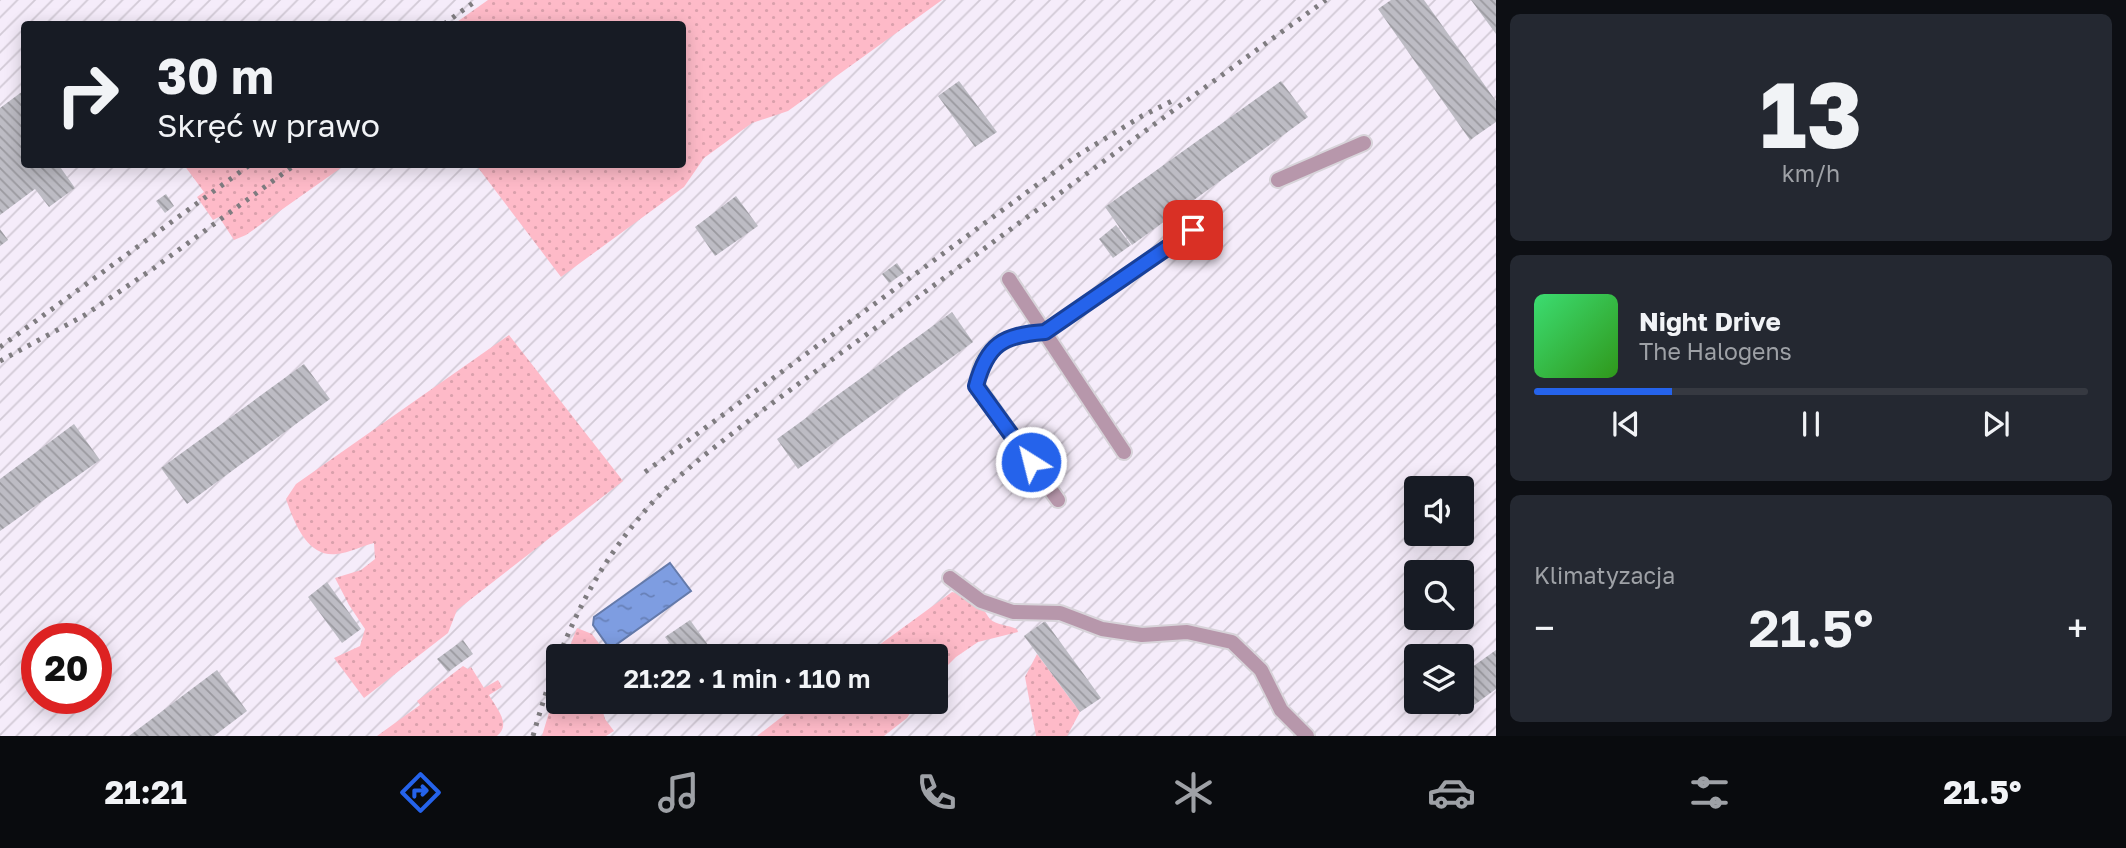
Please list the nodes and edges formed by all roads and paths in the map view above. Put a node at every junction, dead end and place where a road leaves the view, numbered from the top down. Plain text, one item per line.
1 (1364, 144) dead end
2 (1278, 180) dead end
3 (1193, 230) dead end
4 (1009, 279) dead end
5 (1045, 332) junction
6 (1124, 452) dead end
7 (1058, 500) dead end
8 (950, 578) dead end
9 (1307, 736) edge

1 - 2 lane
3 - 5 lane
4 - 5 lane
5 - 6 lane
5 - 7 lane
8 - 9 lane

